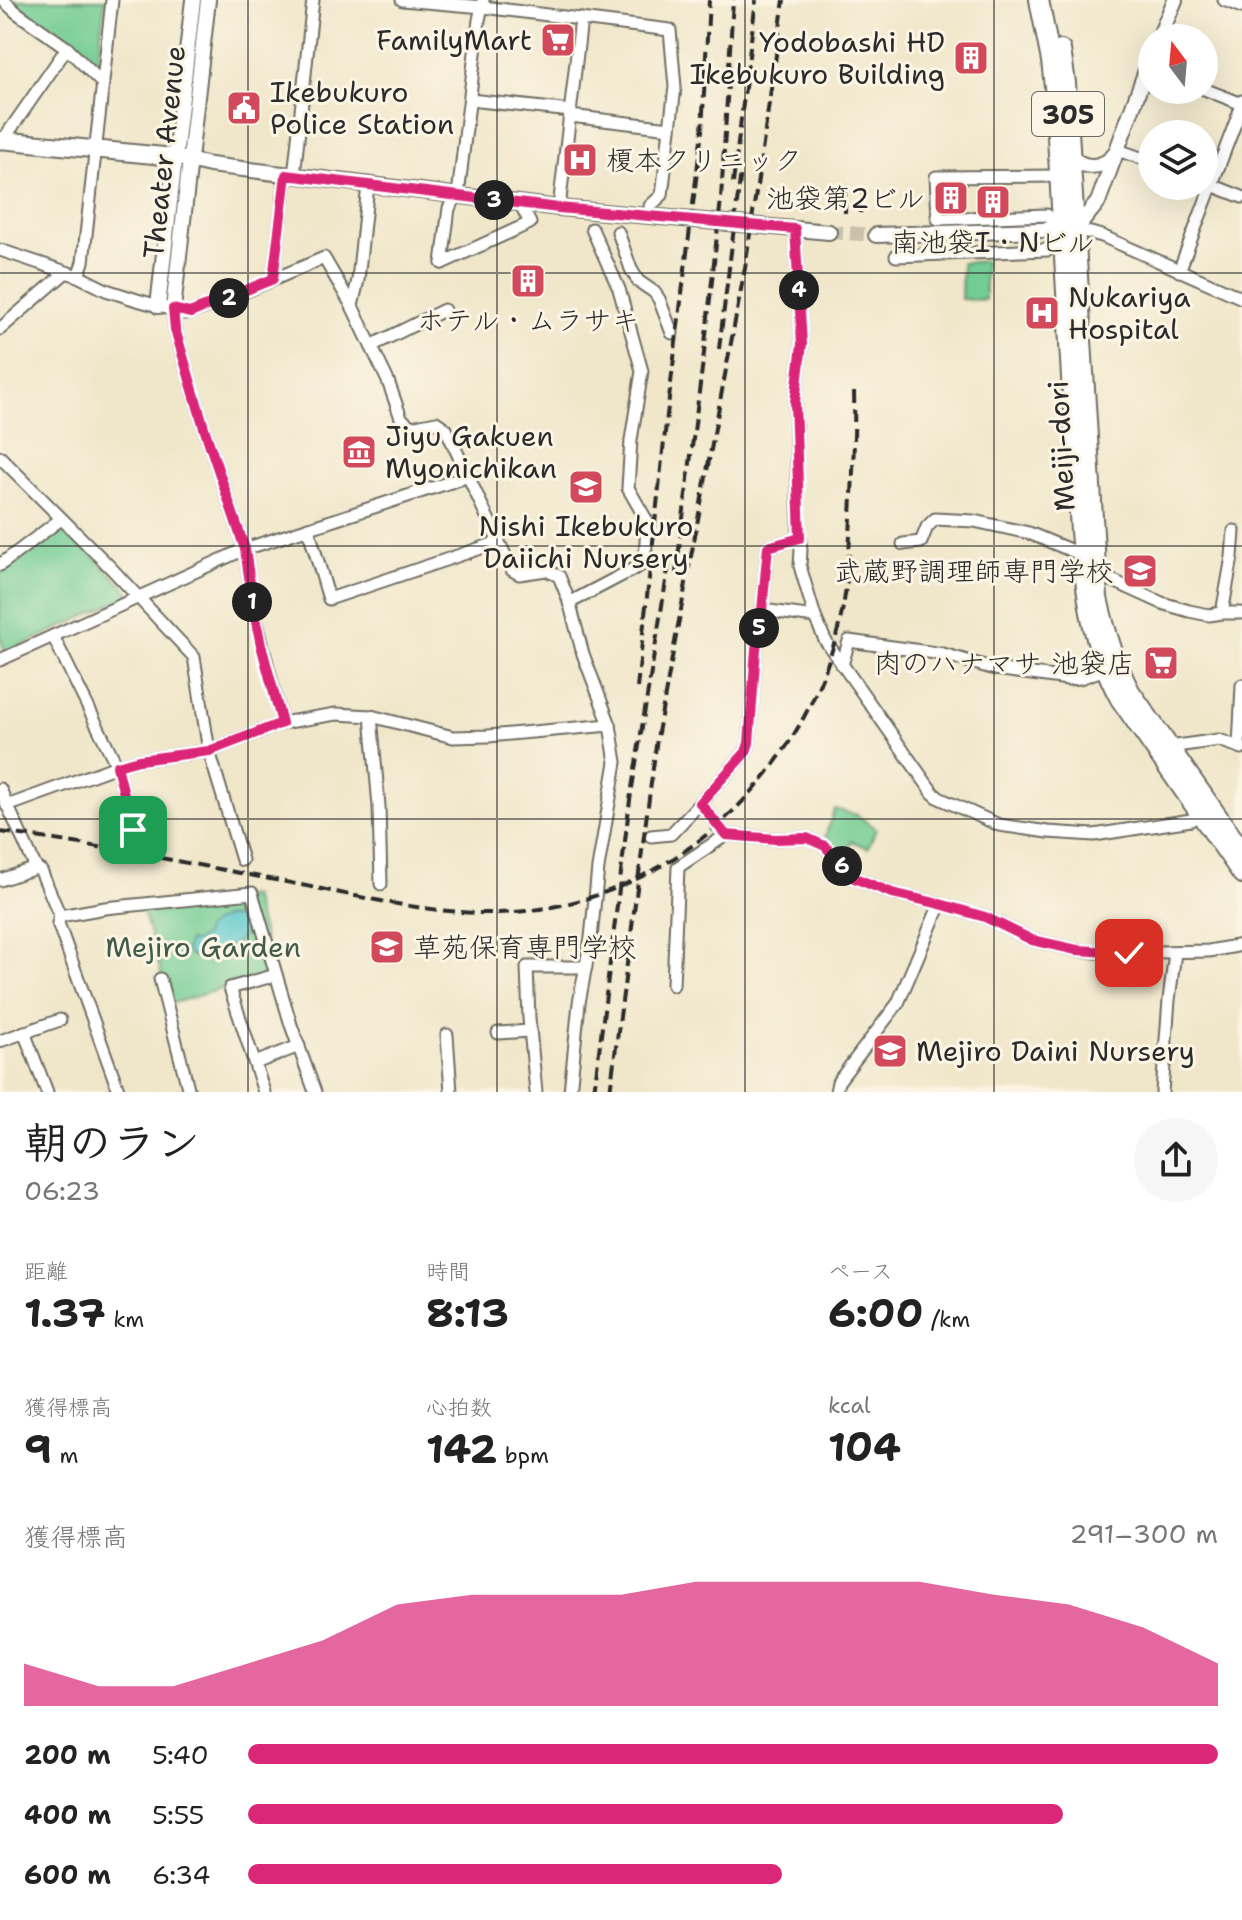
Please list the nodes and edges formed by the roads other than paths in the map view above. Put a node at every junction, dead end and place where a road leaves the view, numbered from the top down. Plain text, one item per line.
1 (3, 0) edge
2 (112, 0) edge
3 (193, 0) edge
4 (208, 0) edge
5 (313, 0) edge
6 (402, 0) edge
7 (1039, 0) edge
8 (1051, 0) edge
9 (1175, 0) edge
10 (1224, 0) edge
11 (483, 4) edge
12 (1242, 7) edge
13 (581, 19) junction
14 (1165, 24) edge
15 (67, 48) junction
16 (103, 84) junction
17 (1218, 94) edge
18 (1138, 96) edge
19 (470, 100) junction
20 (1241, 102) edge
21 (571, 114) junction
22 (670, 128) junction
23 (1, 142) edge
24 (1118, 150) junction
25 (95, 151) junction
26 (1071, 156) junction
27 (1138, 157) edge
28 (182, 159) junction
29 (1218, 161) edge
30 (290, 176) junction
31 (1059, 176) junction
32 (368, 185) junction
33 (1218, 188) edge
34 (458, 195) junction
35 (1242, 197) edge
36 (1203, 200) edge
37 (520, 203) junction
38 (650, 206) dead end
39 (559, 208) junction
40 (592, 229) dead end
41 (795, 229) junction
42 (1069, 230) junction
43 (618, 232) dead end
44 (829, 232) tunnel mouth
45 (876, 235) tunnel mouth
46 (0, 250) edge
47 (896, 256) dead end
48 (1179, 271) junction
49 (72, 274) junction
50 (273, 279) junction
51 (1242, 298) edge
52 (352, 306) junction
53 (165, 308) junction
54 (444, 310) dead end
55 (0, 329) edge
56 (672, 333) dead end
57 (371, 346) junction
58 (0, 457) edge
59 (469, 476) junction
60 (61, 519) junction
61 (308, 528) junction
62 (1234, 531) dead end
63 (800, 538) junction
64 (499, 542) junction
65 (903, 544) dead end
66 (245, 549) junction
67 (1082, 555) junction
68 (0, 565) edge
69 (1097, 578) junction
70 (139, 597) junction
71 (569, 603) junction
72 (762, 610) junction
73 (1222, 613) junction
74 (1242, 613) edge
75 (815, 617) junction
76 (53, 636) junction
77 (0, 660) edge
78 (842, 665) junction
79 (1105, 669) junction
80 (1242, 685) edge
81 (371, 716) junction
82 (282, 723) junction
83 (610, 725) junction
84 (1169, 747) junction
85 (1240, 747) edge
86 (209, 751) junction
87 (117, 766) junction
88 (0, 789) edge
89 (700, 803) junction
90 (7, 806) junction
91 (1205, 810) junction
92 (133, 830) dead end
93 (726, 835) junction
94 (651, 836) dead end
95 (1242, 851) edge
96 (242, 860) dead end
97 (36, 868) junction
98 (1242, 874) edge
99 (0, 880) edge
100 (381, 884) dead end
101 (940, 904) junction
102 (60, 916) junction
103 (1242, 945) edge
104 (1175, 952) junction
105 (586, 967) junction
106 (276, 975) junction
107 (160, 979) dead end
108 (673, 985) dead end
109 (60, 1020) dead end
110 (530, 1031) junction
111 (24, 1032) junction
112 (498, 1033) dead end
113 (447, 1035) dead end
114 (0, 1041) edge
115 (299, 1046) junction
116 (255, 1063) junction
117 (47, 1092) edge
118 (119, 1092) edge
119 (189, 1092) edge
120 (264, 1092) edge
121 (315, 1092) edge
122 (451, 1092) edge
123 (536, 1092) edge
124 (570, 1092) edge
125 (836, 1092) edge
126 (1162, 1092) edge

1 - 15 street
2 - 16 street
3 - 28 street, Theater Avenue
4 - 28 street, Theater Avenue
5 - 30 street
6 - 11 street
7 - 31 main road, 305
8 - 26 main road, Meiji-dori / 305
9 - 14 street
10 - 12 street
11 - 13 street
11 - 19 street
13 - 21 street
13 - 22 street
15 - 16 street
15 - 23 street
16 - 25 street
17 - 20 street
18 - 24 street
19 - 21 street
19 - 34 street
20 - 29 street
21 - 22 street
21 - 39 street
22 - 38 street
23 - 25 main road
24 - 26 street
24 - 27 street
24 - 42 street
25 - 28 main road
25 - 49 street
26 - 42 main road, Meiji-dori / 305
28 - 30 street
28 - 53 street, Theater Avenue
30 - 32 street
30 - 50 street
31 - 42 main road, 305
31 - 42 street
32 - 34 street
32 - 52 street
33 - 35 street
34 - 37 street
34 - 37 street
36 - 48 street
37 - 39 street
39 - 41 street
40 - 71 street
41 - 44 street
41 - 63 street
42 - 45 street
42 - 47 street
42 - 48 street
42 - 67 main road, Meiji-dori / 305
42 - 69 main road, Meiji-dori / 305
43 - 56 street
46 - 49 street
48 - 51 street
49 - 53 street
49 - 55 street
50 - 52 street
50 - 53 street
52 - 57 street
53 - 66 street
54 - 57 street
57 - 59 street
58 - 60 street
59 - 61 street
59 - 64 street
60 - 68 street
60 - 70 street
61 - 64 street
61 - 66 street
62 - 73 street
63 - 72 street
63 - 75 street
64 - 71 street
65 - 67 street
66 - 70 street
66 - 82 street
67 - 79 main road, Meiji-dori / 305
69 - 73 street
69 - 84 main road, Meiji-dori / 305
70 - 76 street
70 - 86 street
71 - 83 street
72 - 75 street
72 - 89 street
73 - 74 street
75 - 78 street
76 - 77 street
76 - 87 street
78 - 79 street
78 - 91 street
79 - 91 main road, Meiji-dori / 305
80 - 85 street
81 - 82 street
81 - 83 street
81 - 100 street
82 - 86 street
83 - 105 street
84 - 85 street
84 - 91 main road, Meiji-dori / 305
86 - 87 street
86 - 96 street
87 - 90 street
87 - 92 street
88 - 90 street
89 - 93 street
89 - 94 street
90 - 97 street
91 - 95 main road, Meiji-dori / 305
91 - 98 main road, Meiji-dori / 305
93 - 101 street
93 - 108 street
97 - 99 street
97 - 102 street
101 - 104 street
101 - 125 street
102 - 106 street
102 - 118 street
103 - 104 street
104 - 126 street
105 - 110 street
105 - 124 street
106 - 115 street
106 - 116 street
107 - 119 street
109 - 111 street
110 - 112 street
110 - 123 street
111 - 114 street
111 - 117 street
113 - 122 street
115 - 116 street
115 - 121 street
116 - 120 street

